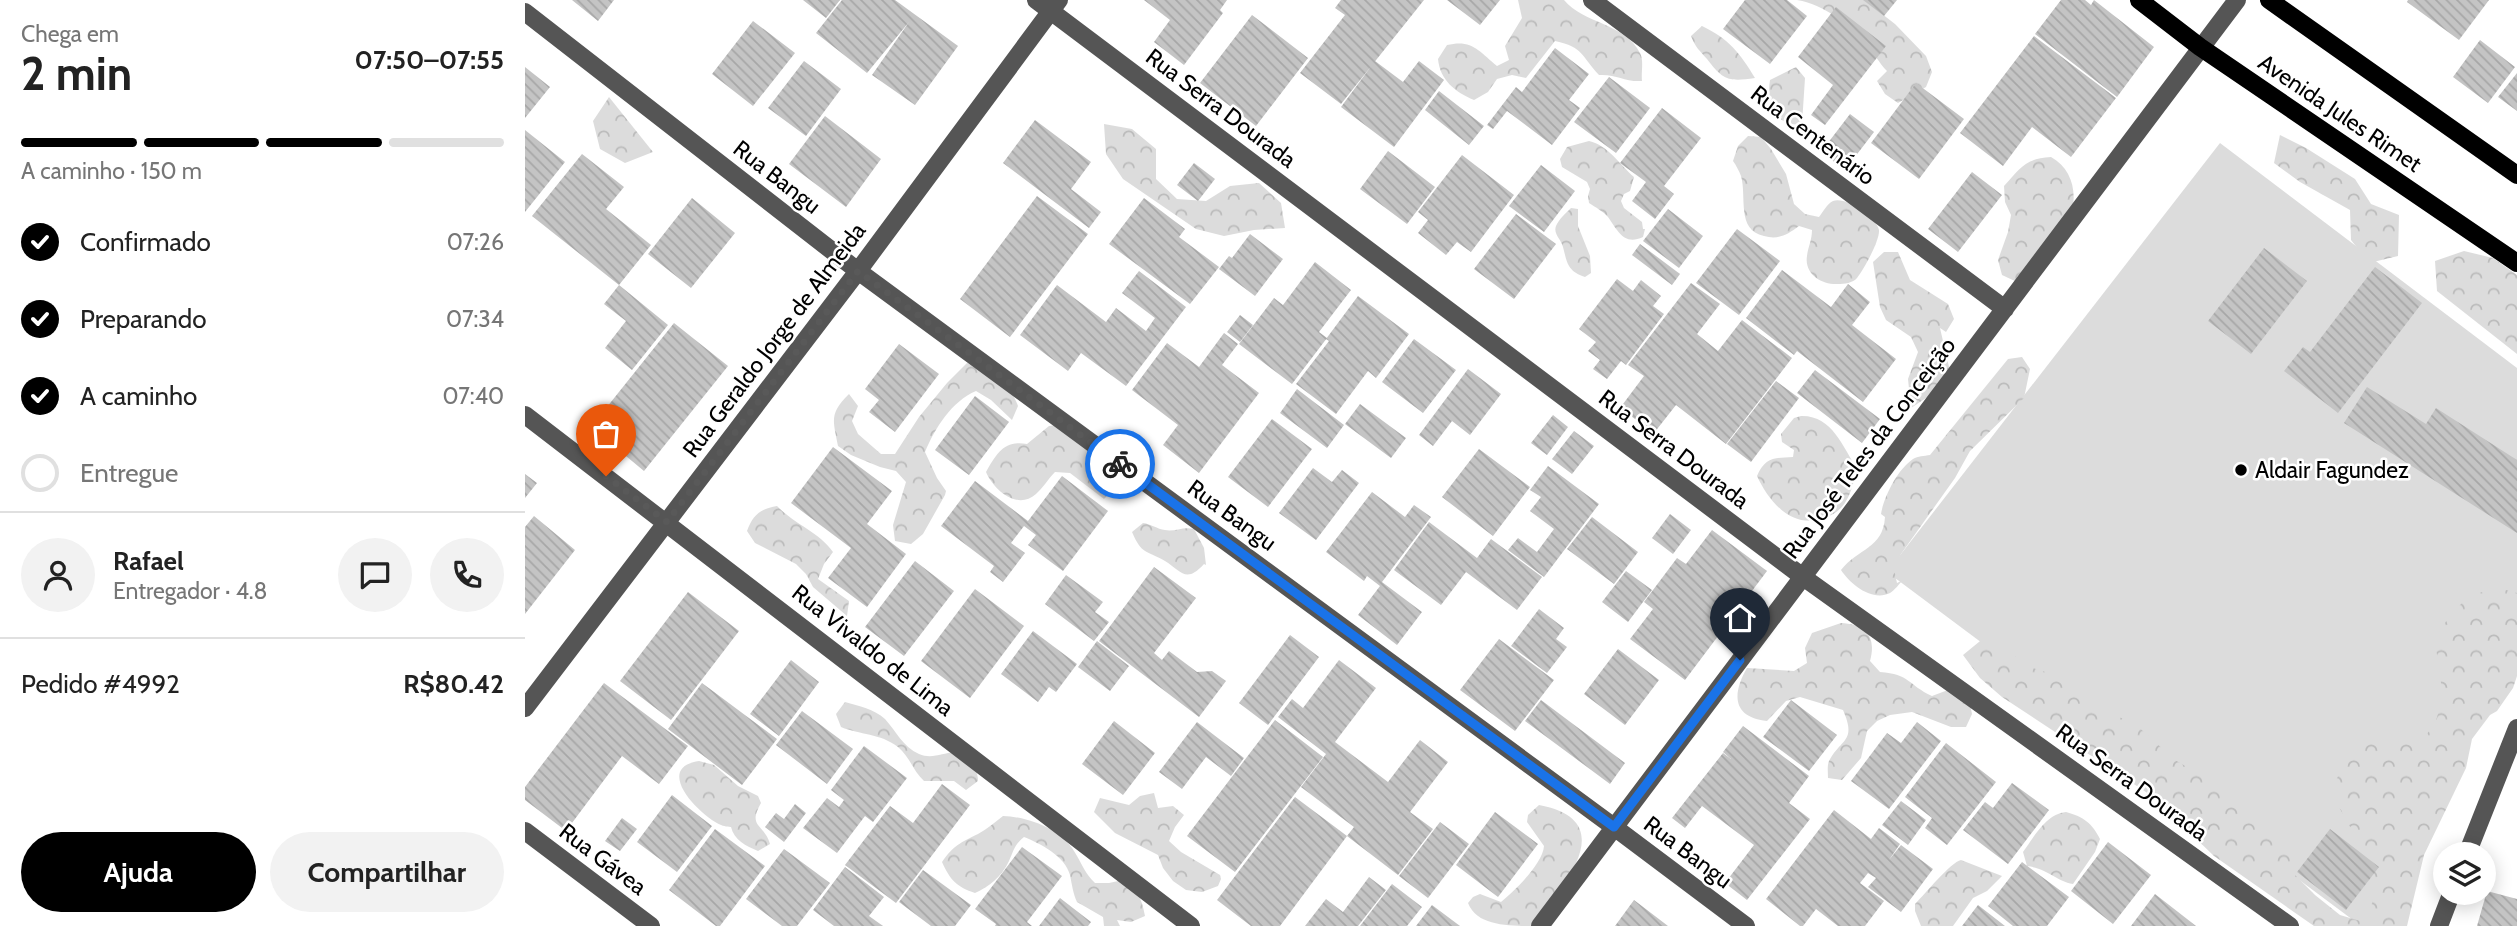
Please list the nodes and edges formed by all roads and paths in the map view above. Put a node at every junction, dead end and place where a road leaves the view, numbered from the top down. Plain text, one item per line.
1 (1592, 0) edge
2 (2139, 0) edge
3 (2237, 0) edge
4 (2269, 0) edge
5 (1048, 4) edge
6 (525, 12) edge
7 (2200, 47) junction
8 (2517, 175) edge
9 (2517, 263) edge
10 (858, 271) junction
11 (2005, 309) junction
12 (525, 415) edge
13 (667, 522) junction
14 (1803, 577) junction
15 (525, 708) edge
16 (2517, 728) edge
17 (1614, 827) junction
18 (525, 831) edge
19 (2472, 842) edge
20 (2447, 905) edge
21 (651, 926) edge
22 (1191, 926) edge
23 (1540, 926) edge
24 (1746, 926) edge
25 (2290, 926) edge
26 (2439, 926) edge

1 - 11 street, Rua Centenário
2 - 7 main road, Avenida Jules Rimet
3 - 7 street, Rua José Teles da Conceição
4 - 8 main road
5 - 10 street, Rua Geraldo Jorge de Almeida
5 - 14 street, Rua Serra Dourada
6 - 10 street, Rua Bangu
7 - 9 main road, Avenida Jules Rimet
7 - 11 street, Rua José Teles da Conceição
10 - 13 street, Rua Geraldo Jorge de Almeida
10 - 17 street, Rua Bangu
11 - 14 street, Rua José Teles da Conceição
12 - 13 street, Rua Vivaldo de Lima
13 - 15 street, Rua Geraldo Jorge de Almeida
13 - 22 street, Rua Vivaldo de Lima
14 - 17 street, Rua José Teles da Conceição
14 - 25 street, Rua Serra Dourada
16 - 19 street
17 - 23 street, Rua José Teles da Conceição
17 - 24 street, Rua Bangu
18 - 21 street, Rua Gávea
20 - 26 street

